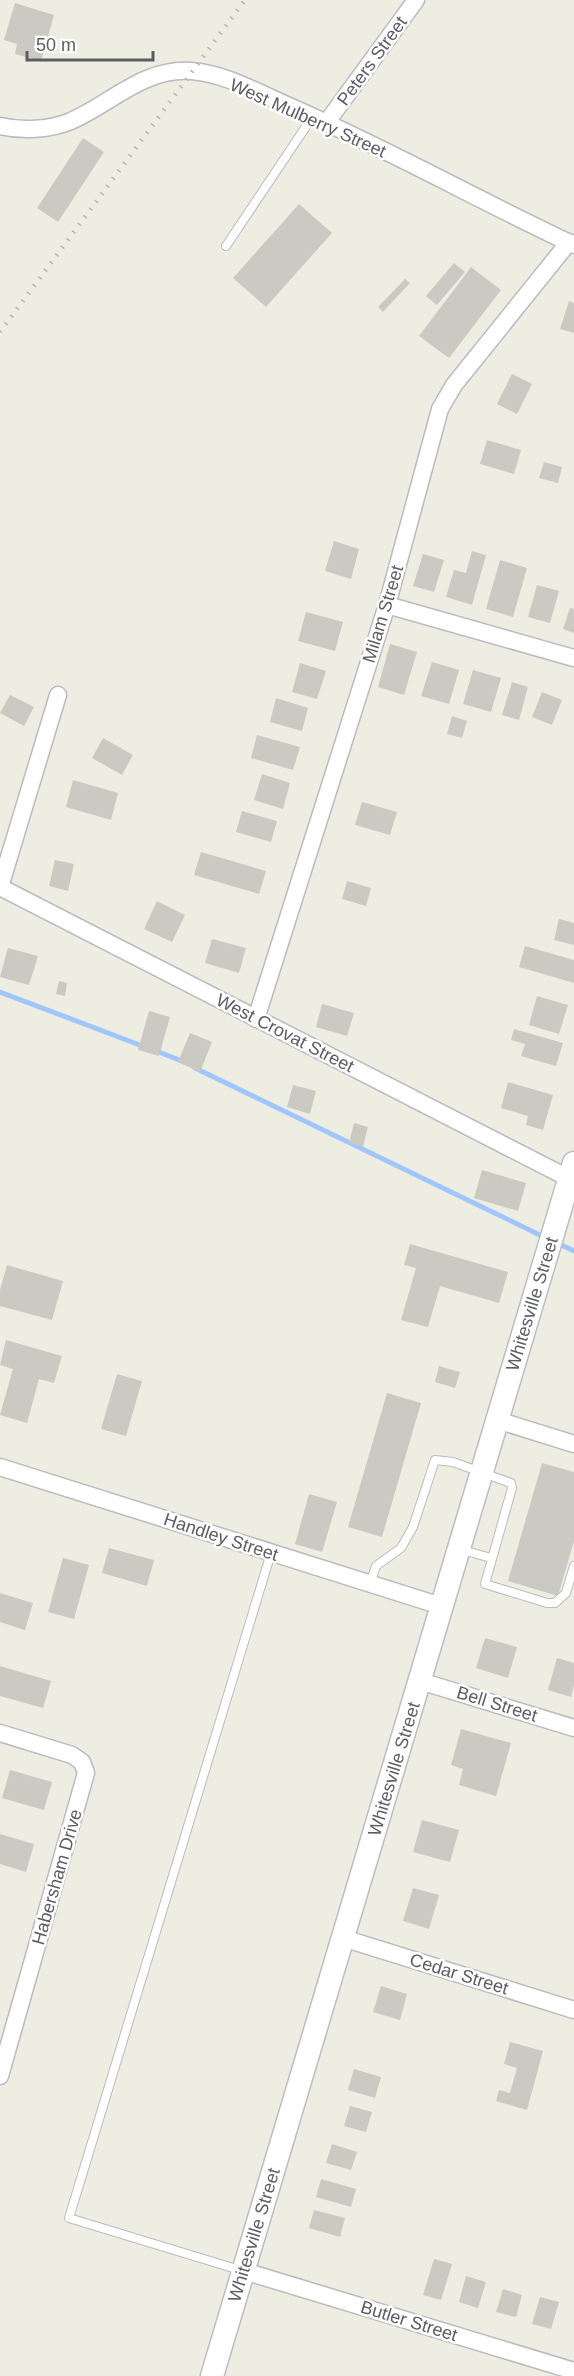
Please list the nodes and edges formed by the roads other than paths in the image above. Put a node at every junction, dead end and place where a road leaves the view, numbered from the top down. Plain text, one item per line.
1 (416, 0) edge
2 (320, 119) junction
3 (1, 129) edge
4 (572, 244) edge
5 (226, 246) dead end
6 (387, 605) junction
7 (574, 658) edge
8 (58, 695) dead end
9 (0, 887) edge
10 (256, 1019) junction
11 (572, 1174) edge
12 (497, 1420) junction
13 (574, 1444) edge
14 (0, 1467) edge
15 (482, 1472) junction
16 (459, 1548) junction
17 (271, 1553) junction
18 (491, 1558) junction
19 (574, 1566) edge
20 (370, 1584) junction
21 (441, 1606) junction
22 (420, 1681) junction
23 (574, 1728) edge
24 (0, 1733) edge
25 (343, 1938) junction
26 (574, 2010) edge
27 (0, 2076) edge
28 (244, 2271) junction
29 (574, 2371) edge
30 (212, 2376) edge

1 - 2 street, Peters Street
2 - 3 street, West Mulberry Street
2 - 4 street, West Mulberry Street
2 - 5 lane
4 - 6 street, Milam Street
6 - 7 street
6 - 10 street, Milam Street
8 - 9 street
9 - 10 street, West Crovat Street
10 - 11 street, West Crovat Street
11 - 12 main road, Whitesville Street
12 - 13 street
12 - 15 main road, Whitesville Street
14 - 17 street, Handley Street
15 - 16 main road, Whitesville Street
15 - 18 lane
15 - 20 lane
16 - 18 lane
16 - 21 main road, Whitesville Street
17 - 20 street, Handley Street
17 - 28 lane
18 - 19 lane
20 - 21 street, Handley Street
21 - 22 main road, Whitesville Street
22 - 23 street, Bell Street
22 - 25 main road, Whitesville Street
24 - 27 street, Habersham Drive
25 - 26 street, Cedar Street
25 - 28 main road, Whitesville Street
28 - 29 street, Butler Street
28 - 30 main road, Whitesville Street

